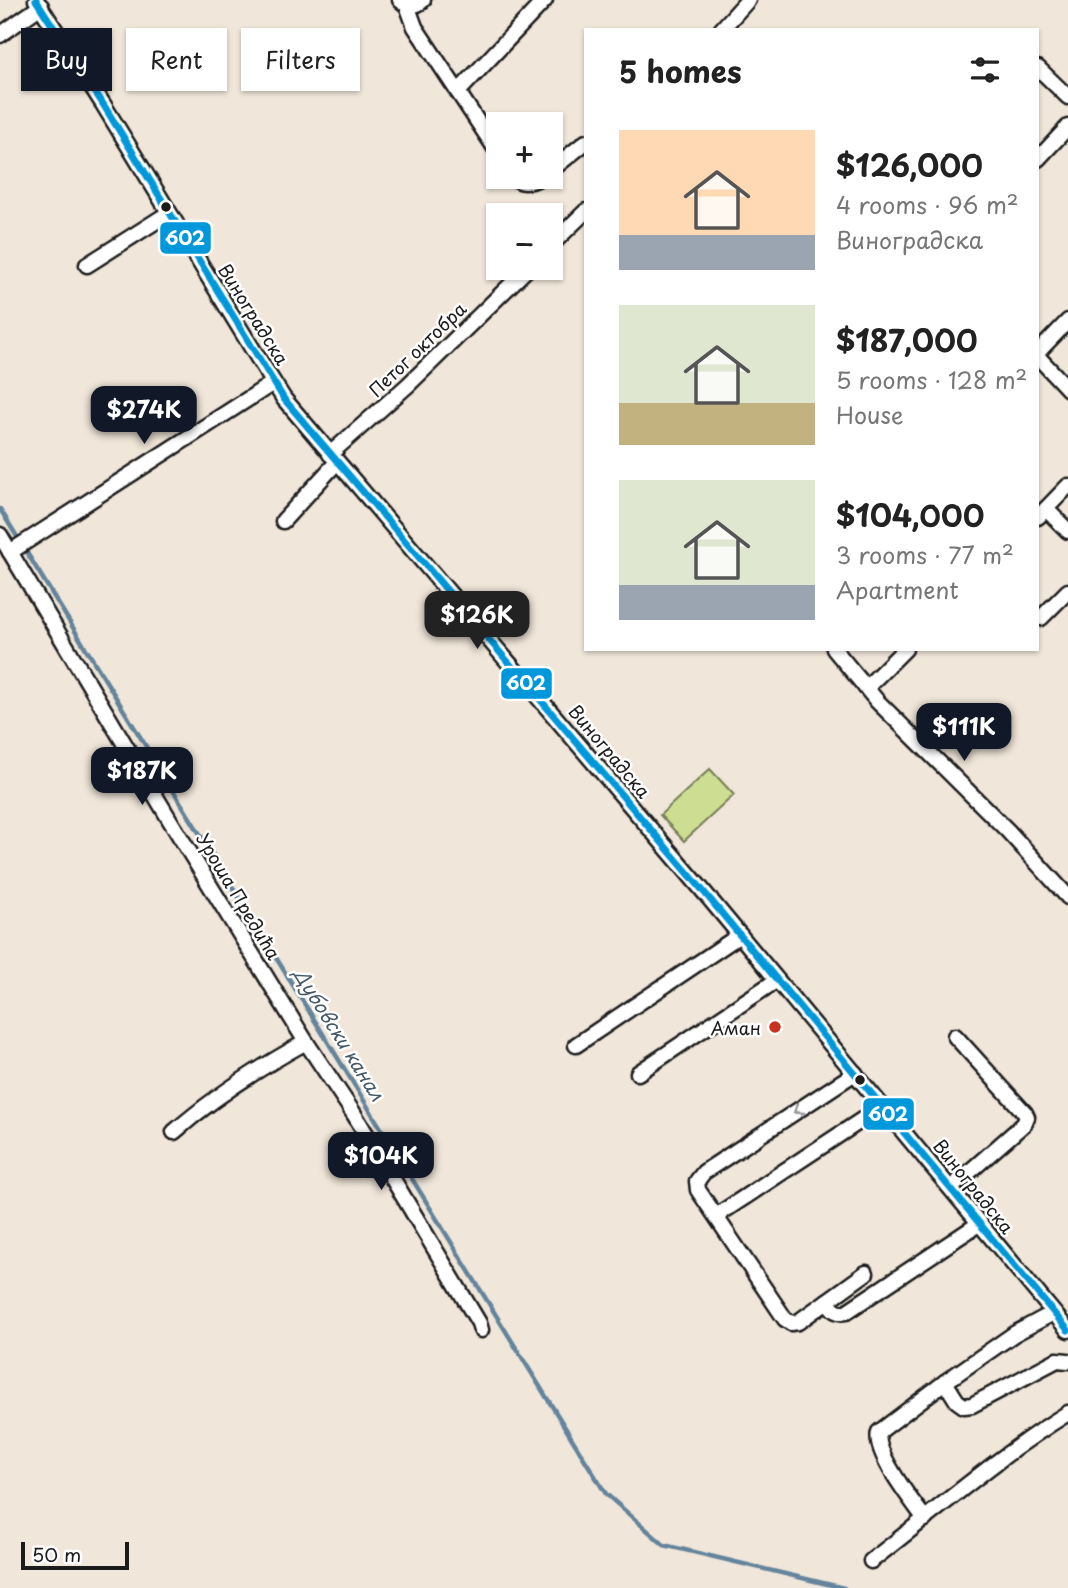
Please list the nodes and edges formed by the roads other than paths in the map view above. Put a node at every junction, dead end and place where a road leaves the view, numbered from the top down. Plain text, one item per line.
1 (423, 0) edge
2 (545, 0) edge
3 (748, 0) edge
4 (38, 2) edge
5 (404, 3) edge
6 (0, 26) edge
7 (723, 27) edge
8 (0, 35) edge
9 (1039, 69) edge
10 (458, 92) junction
11 (1068, 97) edge
12 (1068, 127) edge
13 (486, 134) edge
14 (584, 144) edge
15 (1039, 158) edge
16 (563, 160) edge
17 (169, 213) junction
18 (584, 213) edge
19 (563, 233) edge
20 (87, 265) dead end
21 (516, 280) edge
22 (1068, 321) edge
23 (1039, 351) edge
24 (1039, 358) edge
25 (273, 383) junction
26 (1068, 389) edge
27 (334, 458) junction
28 (1068, 486) edge
29 (1042, 513) edge
30 (283, 521) dead end
31 (1068, 531) edge
32 (0, 535) edge
33 (13, 550) junction
34 (1068, 591) edge
35 (1042, 619) edge
36 (836, 651) edge
37 (903, 651) edge
38 (866, 688) junction
39 (1068, 897) edge
40 (740, 935) junction
41 (777, 979) junction
42 (955, 1036) dead end
43 (306, 1042) junction
44 (576, 1045) dead end
45 (638, 1073) dead end
46 (855, 1073) junction
47 (883, 1106) junction
48 (174, 1132) dead end
49 (951, 1188) junction
50 (716, 1216) junction
51 (979, 1223) junction
52 (866, 1273) dead end
53 (827, 1301) junction
54 (1054, 1313) junction
55 (481, 1329) dead end
56 (1068, 1330) edge
57 (1068, 1361) edge
58 (945, 1382) junction
59 (1068, 1413) edge
60 (925, 1519) junction
61 (871, 1560) dead end

1 - 5 street
2 - 10 street
3 - 7 street
4 - 6 street
4 - 8 street
4 - 17 street, Виноградска
5 - 10 street
9 - 11 street
10 - 13 street
12 - 15 street
14 - 16 street
17 - 20 street
17 - 25 street, Виноградска
18 - 19 street
21 - 27 street, Петог октобра
22 - 23 street
24 - 26 street
25 - 27 street, Виноградска
25 - 33 street
27 - 30 street, Петог октобра
27 - 40 street, Виноградска
28 - 29 street
29 - 31 street
32 - 33 street, Уроша Предића
33 - 43 street, Уроша Предића
34 - 35 street
36 - 38 street
37 - 38 street
38 - 39 street
40 - 41 street, Виноградска
40 - 44 street
41 - 45 street
41 - 46 street, Виноградска
42 - 49 street
43 - 48 street
43 - 55 street, Уроша Предића
46 - 47 street, Виноградска
46 -> 50 street
47 - 49 street, Виноградска
47 - 50 street
49 - 51 street, Виноградска
50 - 53 street
51 - 53 street
51 - 54 street, Виноградска
52 - 53 street
54 - 56 street, Виноградска
54 - 58 street
57 - 58 street
58 - 60 street
59 - 60 street
60 - 61 street

